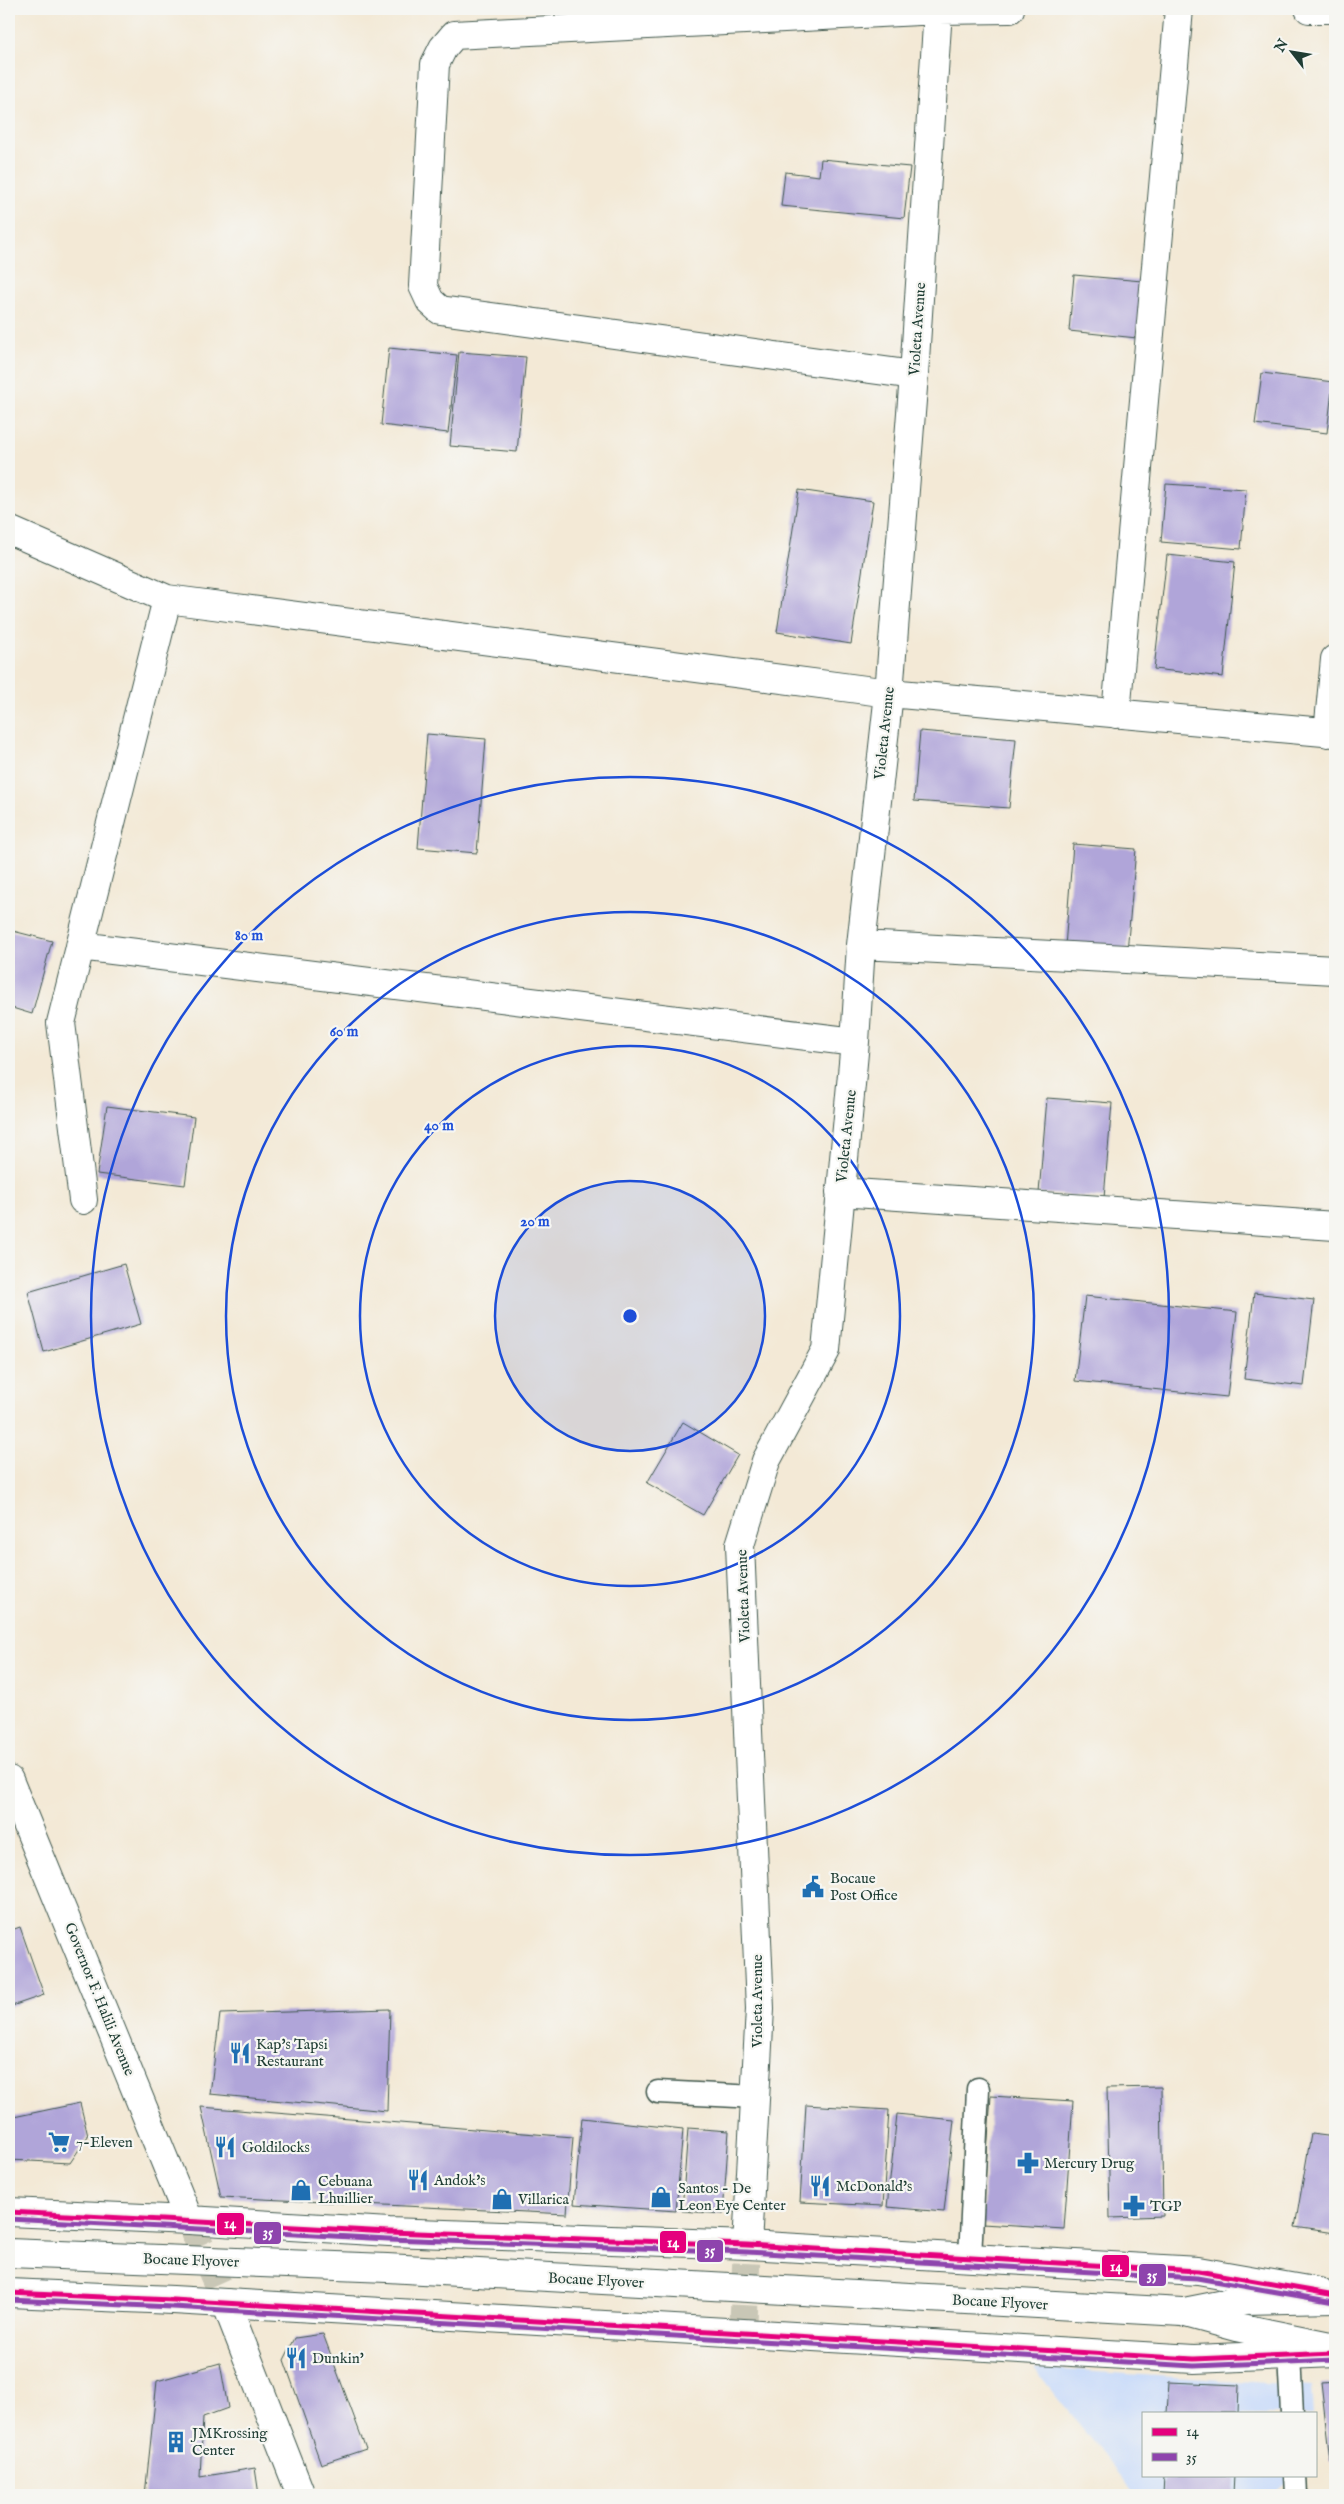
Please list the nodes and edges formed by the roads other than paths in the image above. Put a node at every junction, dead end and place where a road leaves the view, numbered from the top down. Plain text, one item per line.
1 (1010, 9) edge
2 (1179, 9) edge
3 (1309, 9) edge
4 (1335, 9) edge
5 (938, 10) edge
6 (914, 375) junction
7 (9, 530) edge
8 (167, 600) junction
9 (1335, 659) edge
10 (889, 693) junction
11 (1116, 714) junction
12 (1332, 733) edge
13 (861, 945) junction
14 (80, 946) junction
15 (1335, 970) edge
16 (855, 1042) junction
17 (840, 1192) junction
18 (83, 1200) dead end
19 (1335, 1226) edge
20 (9, 1780) edge
21 (978, 2089) dead end
22 (658, 2092) dead end
23 (756, 2097) junction
24 (9, 2212) edge
25 (189, 2220) junction
26 (748, 2245) junction
27 (9, 2253) edge
28 (970, 2258) junction
29 (9, 2293) edge
30 (1335, 2296) edge
31 (226, 2303) junction
32 (1182, 2312) junction
33 (1335, 2347) edge
34 (1335, 2353) edge
35 (1289, 2355) junction
36 (1292, 2412) edge
37 (1295, 2476) edge
38 (301, 2495) edge
39 (1296, 2495) edge

1 - 5 main road
2 - 11 main road
3 - 4 main road
5 - 6 main road, Violeta Avenue
5 - 6 main road
6 - 10 main road, Violeta Avenue
7 - 8 main road
8 - 10 main road
8 - 14 main road
9 - 12 main road
10 - 11 main road
10 - 13 main road, Violeta Avenue
11 - 12 main road
13 - 15 main road
13 - 16 main road, Violeta Avenue
14 - 16 main road
14 - 18 main road
16 - 17 main road, Violeta Avenue
17 - 19 main road
17 - 23 main road, Violeta Avenue
20 - 25 main road, Governor F. Halili Avenue
21 - 28 lane
22 - 23 lane
23 - 26 main road, Violeta Avenue
24 - 25 main road
25 - 26 main road
26 - 28 main road
27 - 32 main road, Bocaue Flyover, bridge
28 - 30 main road
29 - 31 main road
30 - 32 main road, Bocaue Flyover
31 - 35 main road
31 - 38 main road
32 - 33 main road, Bocaue Flyover
34 - 35 main road
35 - 36 lane
37 - 39 lane

